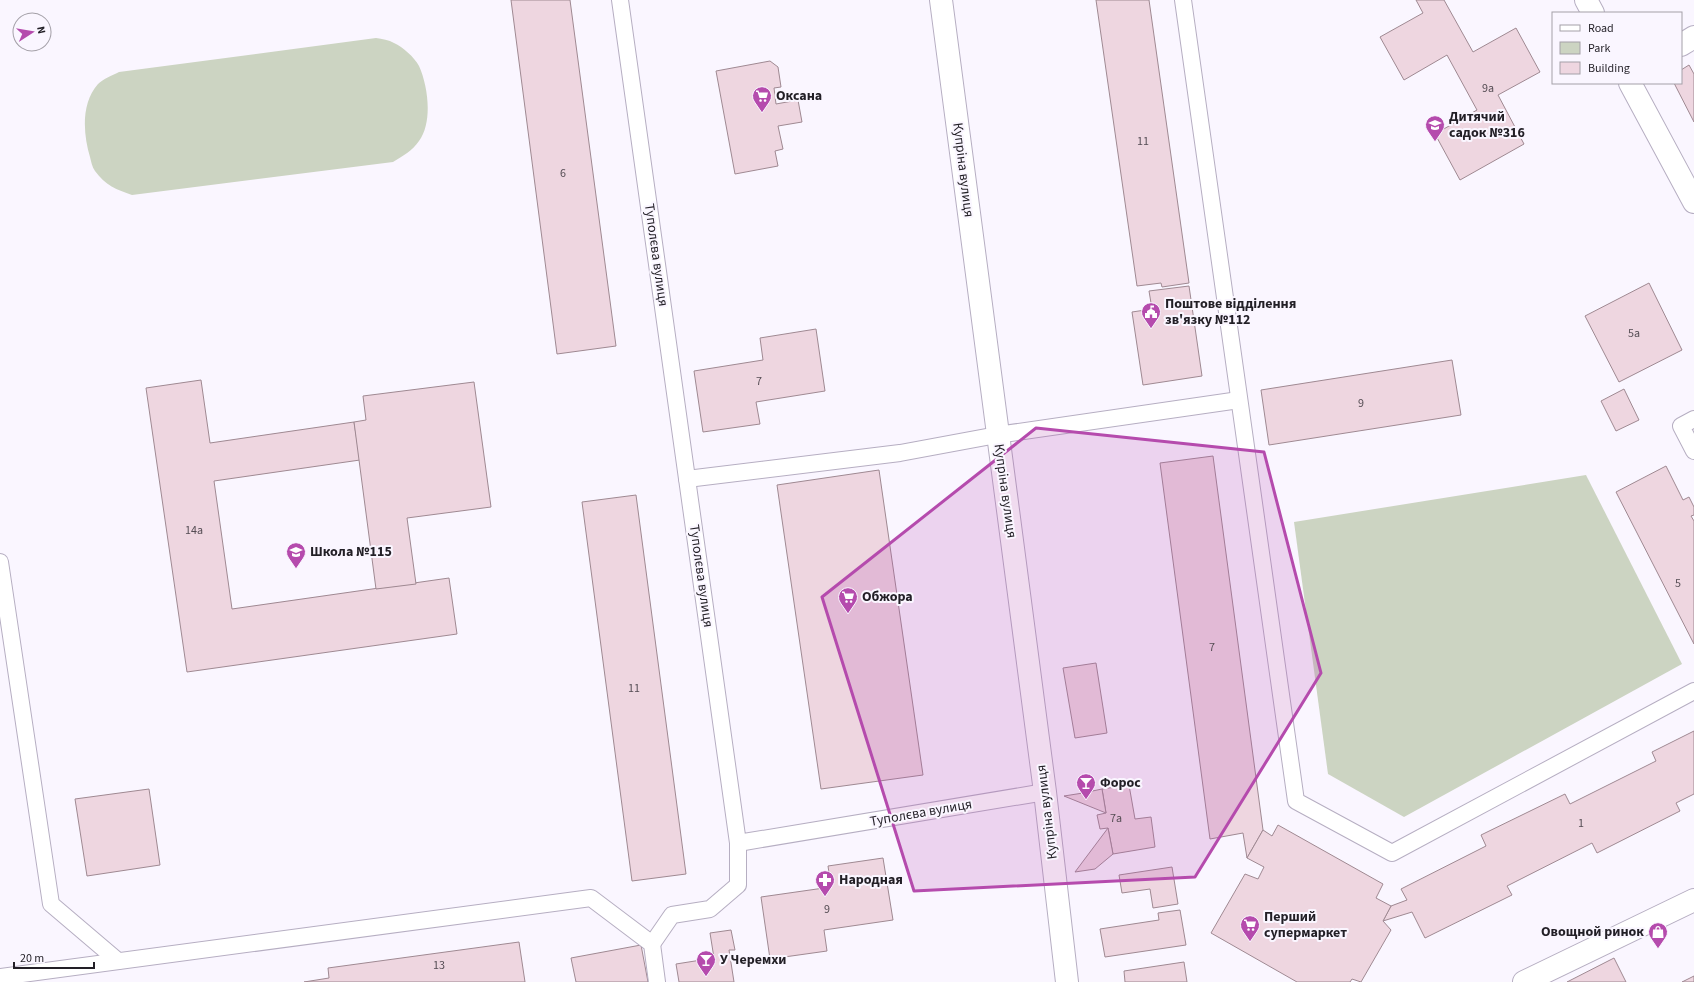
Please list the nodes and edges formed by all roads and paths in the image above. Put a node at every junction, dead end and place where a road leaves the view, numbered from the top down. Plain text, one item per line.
1 (620, 0) edge
2 (941, 0) edge
3 (1182, 0) edge
4 (1586, 0) edge
5 (1592, 12) edge
6 (1694, 37) edge
7 (1682, 44) edge
8 (1631, 84) edge
9 (1694, 202) edge
10 (1239, 400) junction
11 (1694, 418) edge
12 (997, 435) junction
13 (1694, 451) edge
14 (688, 479) junction
15 (0, 562) edge
16 (1694, 691) edge
17 (1045, 792) junction
18 (738, 843) junction
19 (1694, 900) edge
20 (652, 944) junction
21 (118, 961) junction
22 (0, 977) edge
23 (657, 982) edge
24 (1067, 982) edge
25 (1524, 982) edge

1 - 14 lane, Туполєва вулиця
2 - 12 main road, Купріна вулиця
3 - 10 lane
4 - 5 main road
6 - 7 main road
8 - 9 main road
10 - 12 lane
10 - 16 lane
11 - 13 lane
12 - 14 lane
12 - 17 main road, Купріна вулиця
14 - 18 lane, Туполєва вулиця
15 - 21 lane
17 - 18 lane, Туполєва вулиця
17 - 24 main road, Купріна вулиця
18 - 20 lane
19 - 25 main road
20 - 21 lane
20 - 23 lane
21 - 22 lane

